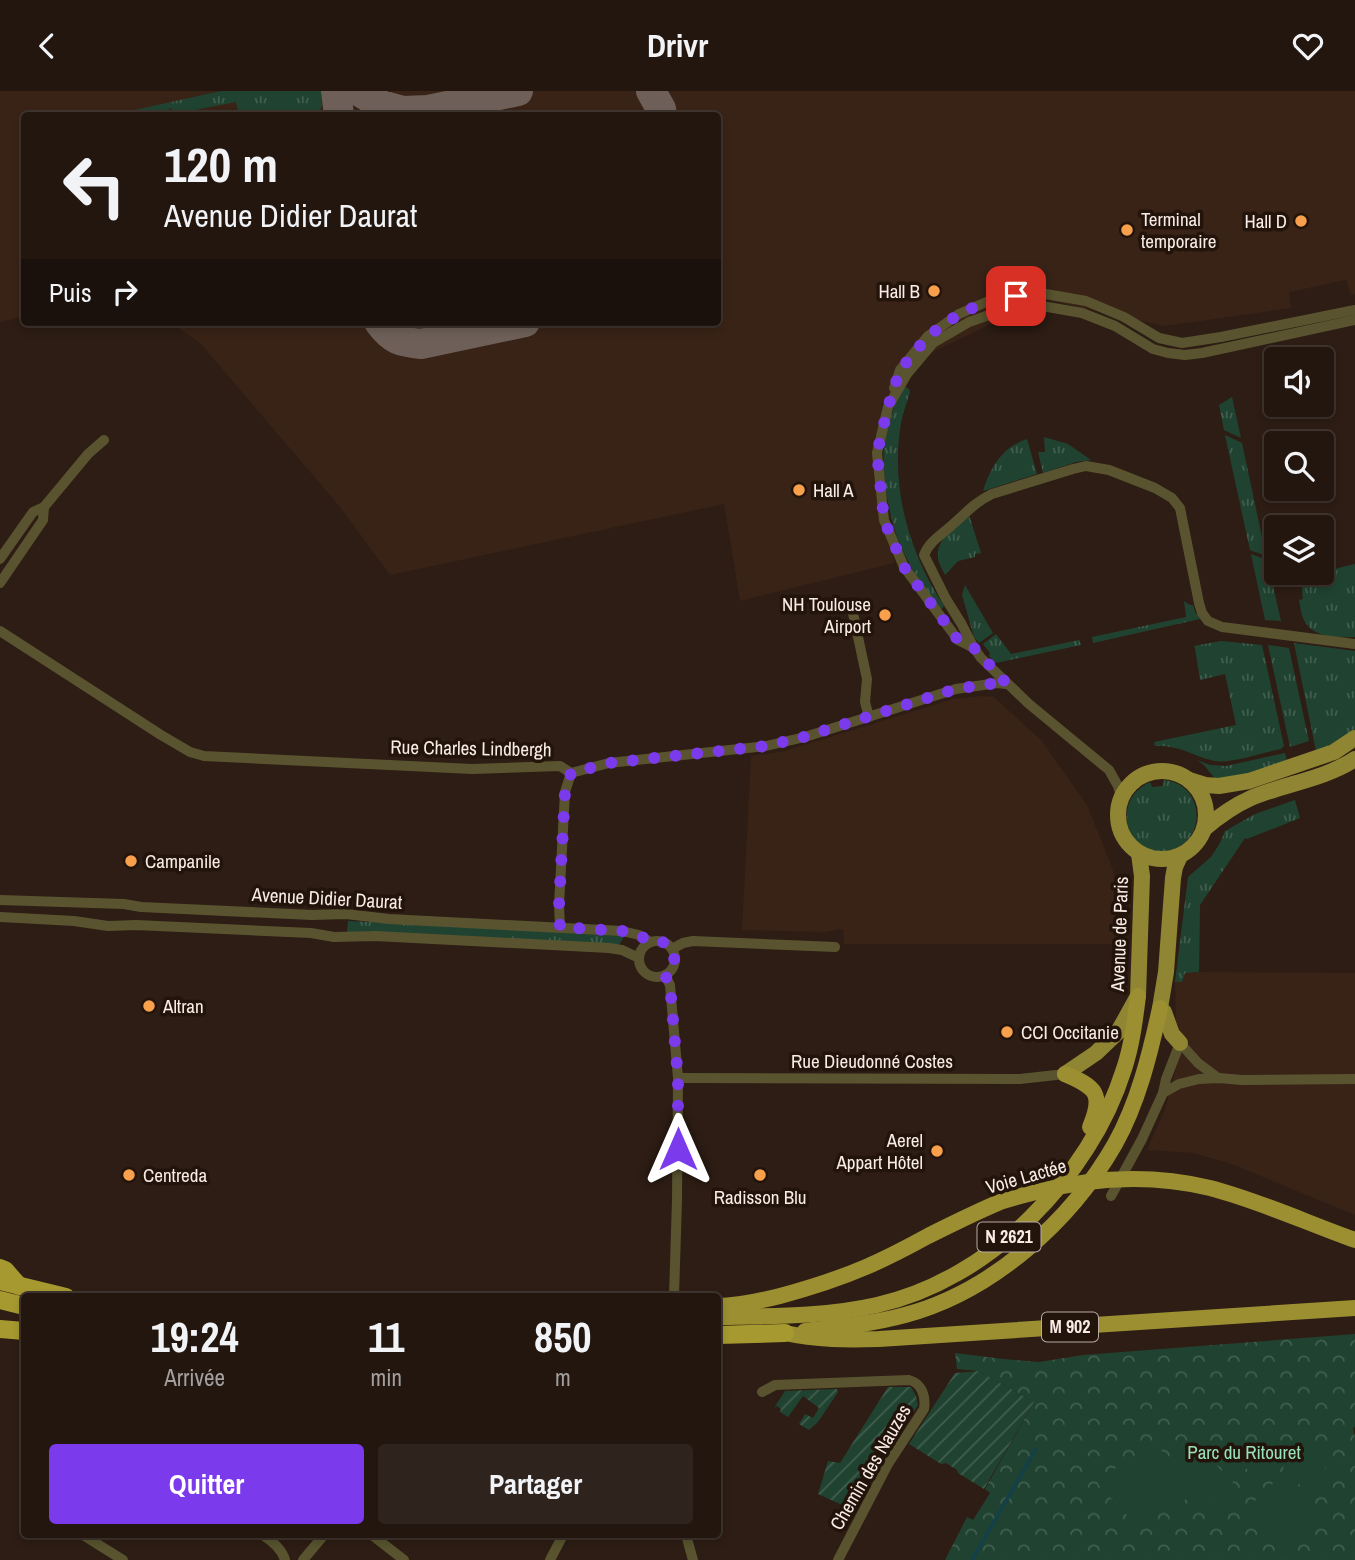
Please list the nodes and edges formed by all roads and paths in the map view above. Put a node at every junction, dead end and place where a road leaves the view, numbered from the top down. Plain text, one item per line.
1 (1355, 310) edge
2 (1355, 320) edge
3 (888, 407) junction
4 (104, 440) dead end
5 (44, 507) junction
6 (0, 559) edge
7 (0, 583) edge
8 (851, 604) dead end
9 (0, 631) edge
10 (1355, 644) edge
11 (974, 648) junction
12 (1007, 684) junction
13 (869, 717) junction
14 (1355, 738) edge
15 (1355, 759) edge
16 (571, 773) junction
17 (1189, 780) junction
18 (1121, 796) junction
19 (1204, 829) junction
20 (1139, 854) junction
21 (1181, 856) junction
22 (0, 900) edge
23 (0, 917) edge
24 (560, 927) junction
25 (650, 942) junction
26 (835, 947) dead end
27 (672, 949) junction
28 (639, 958) junction
29 (665, 975) junction
30 (1138, 996) junction
31 (1160, 1008) junction
32 (1180, 1044) junction
33 (1065, 1074) junction
34 (678, 1078) junction
35 (1219, 1078) junction
36 (1355, 1079) edge
37 (1163, 1093) junction
38 (1067, 1177) junction
39 (1111, 1196) dead end
40 (1355, 1240) edge
41 (0, 1268) edge
42 (0, 1281) edge
43 (19, 1286) junction
44 (49, 1293) edge
45 (674, 1293) edge
46 (0, 1300) edge
47 (21, 1305) edge
48 (721, 1306) edge
49 (1355, 1308) edge
50 (721, 1317) edge
51 (0, 1329) edge
52 (21, 1331) edge
53 (785, 1333) junction
54 (721, 1335) edge
55 (762, 1392) dead end
56 (88, 1538) edge
57 (268, 1538) edge
58 (321, 1538) edge
59 (376, 1538) edge
60 (561, 1538) edge
61 (687, 1538) edge
62 (123, 1560) edge
63 (285, 1560) edge
64 (303, 1560) edge
65 (404, 1560) edge
66 (550, 1560) edge
67 (694, 1560) edge
68 (838, 1560) edge

1 - 3 street
2 - 3 street
3 - 11 street
4 - 5 street
5 - 6 street
5 - 7 street
8 - 13 street
9 - 16 street, Rue Charles Lindbergh
10 - 11 street
11 - 12 street
12 - 13 street, Rue Charles Lindbergh
12 - 18 street
13 - 16 street, Rue Charles Lindbergh
14 - 17 main road
15 - 19 main road
16 - 24 street
17 - 18 main road
17 - 19 main road
18 - 20 main road
19 - 21 main road
20 - 21 main road
20 - 30 main road, Avenue de Paris / N 2621
21 - 31 main road, N 2621
22 - 24 street, Avenue Didier Daurat
23 - 28 street, Avenue Didier Daurat
24 - 25 street, Avenue Didier Daurat
25 - 27 street
25 - 28 street
26 - 27 street
27 - 29 street
28 - 29 street
29 - 34 street
30 - 33 main road
30 - 38 highway, Avenue de Paris / N 2621
31 - 32 main road
31 - 53 highway, N 2621
32 - 35 street
32 - 37 street
33 - 34 street, Rue Dieudonné Costes
33 - 38 highway
34 - 45 street
35 - 36 street
35 - 37 street
37 - 39 street
38 - 50 highway, Avenue de Paris / N 2621
40 - 48 highway, Voie Lactée
41 - 43 highway
42 - 43 highway
43 - 44 highway
46 - 47 highway
49 - 53 highway, M 902
51 - 52 highway
53 - 54 highway
55 - 68 street, Chemin des Nauzes
56 - 62 street
57 - 63 street
58 - 64 street
59 - 65 street
60 - 66 street
61 - 67 street

